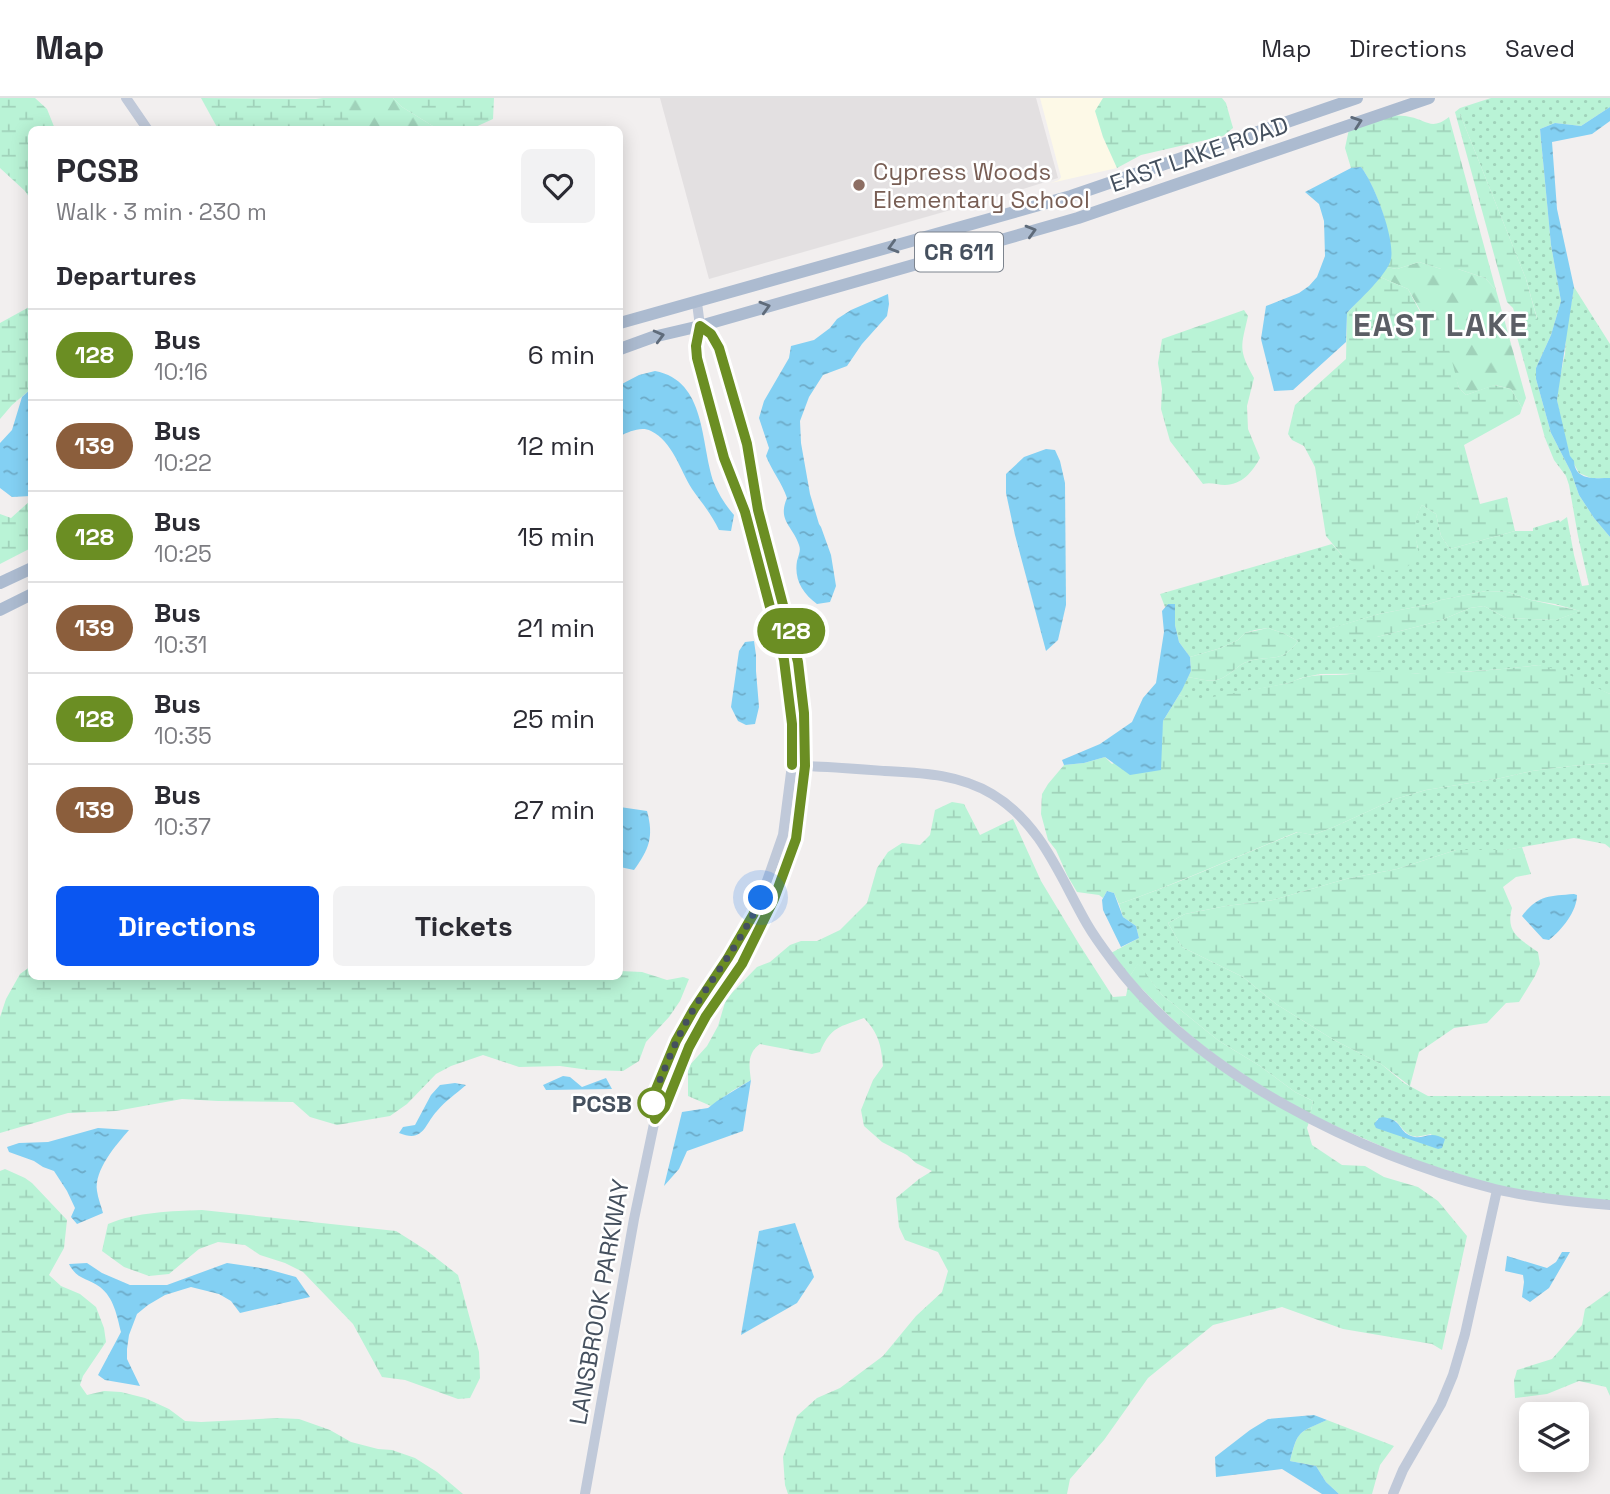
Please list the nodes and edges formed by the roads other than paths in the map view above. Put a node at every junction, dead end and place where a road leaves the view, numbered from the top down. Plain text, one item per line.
1 (126, 98) edge
2 (1357, 98) edge
3 (1429, 98) edge
4 (145, 126) edge
5 (697, 303) junction
6 (623, 322) edge
7 (700, 326) junction
8 (623, 348) edge
9 (28, 570) edge
10 (0, 583) edge
11 (28, 596) edge
12 (0, 610) edge
13 (805, 766) junction
14 (655, 1119) junction
15 (1497, 1190) junction
16 (1610, 1205) edge
17 (585, 1494) edge
18 (1393, 1494) edge

1 - 4 street
2 -> 5 main road, EAST LAKE ROAD / CR 611
7 -> 3 main road, EAST LAKE ROAD / CR 611
5 - 6 main road, CR 611
5 - 7 street
8 -> 7 main road, CR 611
7 - 13 street, LANSBROOK PARKWAY
7 - 14 street, LANSBROOK PARKWAY
9 - 10 main road
11 - 12 main road
13 - 14 street, LANSBROOK PARKWAY
13 - 15 street
14 - 17 street, LANSBROOK PARKWAY
15 - 16 street
15 - 18 street

